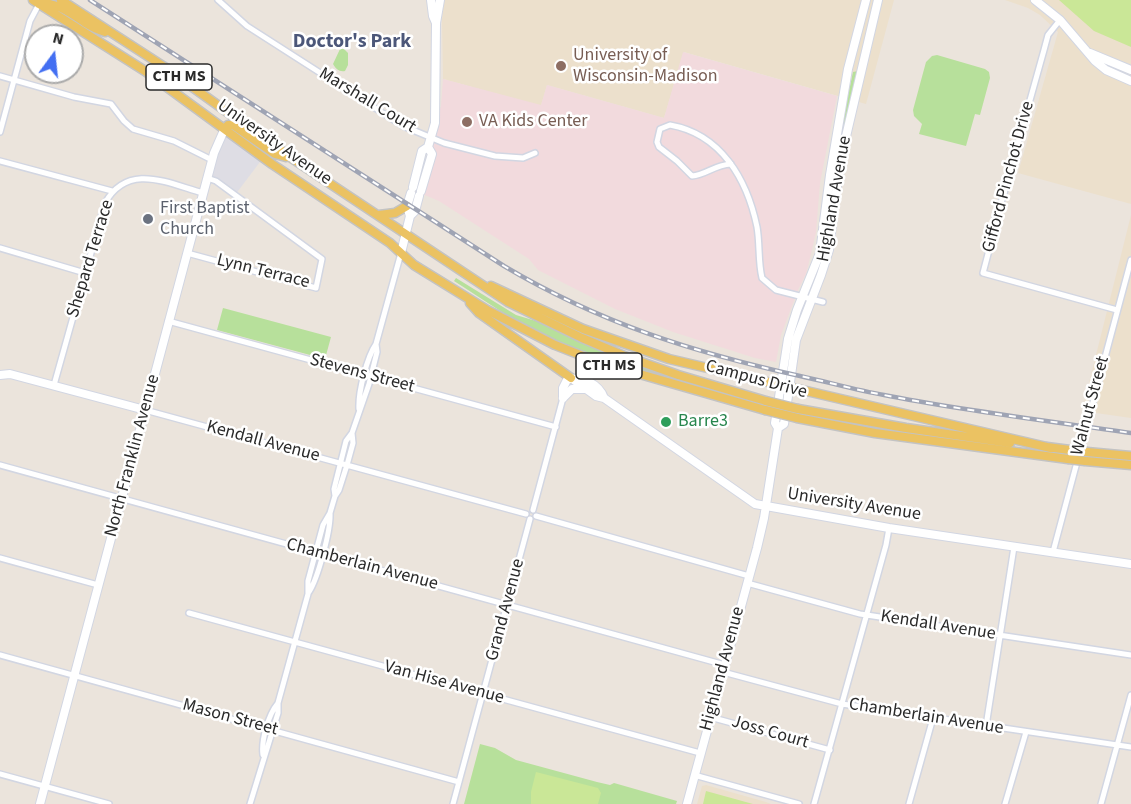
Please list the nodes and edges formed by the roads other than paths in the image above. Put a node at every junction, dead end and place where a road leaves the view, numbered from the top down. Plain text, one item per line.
1 (62, 0) edge
2 (218, 0) edge
3 (431, 0) edge
4 (440, 0) edge
5 (866, 0) edge
6 (878, 0) edge
7 (1035, 0) edge
8 (36, 2) edge
9 (1060, 20) junction
10 (436, 23) junction
11 (117, 36) junction
12 (1089, 52) junction
13 (1131, 70) edge
14 (145, 71) junction
15 (0, 76) edge
16 (14, 80) junction
17 (1131, 81) edge
18 (188, 84) junction
19 (225, 128) junction
20 (0, 132) edge
21 (431, 138) junction
22 (535, 153) dead end
23 (293, 159) junction
24 (212, 160) junction
25 (0, 161) edge
26 (731, 164) junction
27 (207, 178) junction
28 (112, 191) junction
29 (416, 192) junction
30 (203, 193) junction
31 (408, 206) junction
32 (379, 215) junction
33 (410, 216) junction
34 (405, 234) junction
35 (0, 248) edge
36 (187, 253) junction
37 (400, 253) junction
38 (1131, 260) edge
39 (85, 273) junction
40 (474, 280) junction
41 (463, 297) junction
42 (802, 298) junction
43 (811, 300) junction
44 (823, 302) dead end
45 (1118, 310) junction
46 (168, 321) junction
47 (0, 375) edge
48 (368, 375) junction
49 (570, 378) junction
50 (54, 385) junction
51 (786, 386) junction
52 (585, 389) junction
53 (563, 398) junction
54 (604, 398) junction
55 (766, 406) junction
56 (145, 410) junction
57 (797, 414) junction
58 (556, 427) junction
59 (1051, 448) junction
60 (1069, 455) junction
61 (1131, 456) edge
62 (1086, 457) junction
63 (343, 464) junction
64 (0, 465) edge
65 (1131, 465) edge
66 (122, 499) junction
67 (765, 507) junction
68 (531, 516) junction
69 (889, 528) junction
70 (1014, 547) junction
71 (1053, 552) junction
72 (319, 553) junction
73 (0, 558) edge
74 (1131, 564) edge
75 (748, 580) junction
76 (98, 585) junction
77 (508, 605) junction
78 (189, 613) dead end
79 (866, 615) junction
80 (1000, 636) junction
81 (295, 642) junction
82 (0, 655) edge
83 (1131, 655) edge
84 (724, 668) junction
85 (74, 675) junction
86 (484, 693) junction
87 (1131, 695) edge
88 (842, 704) junction
89 (710, 717) junction
90 (933, 718) junction
91 (986, 726) junction
92 (270, 730) junction
93 (1026, 732) junction
94 (1117, 746) junction
95 (1131, 747) edge
96 (830, 750) junction
97 (700, 753) junction
98 (0, 774) edge
99 (694, 775) junction
100 (459, 782) junction
101 (45, 786) junction
102 (40, 804) edge
103 (109, 804) edge
104 (250, 804) edge
105 (453, 804) edge
106 (687, 804) edge
107 (799, 804) edge
108 (814, 804) edge
109 (909, 804) edge
110 (1005, 804) edge
111 (1101, 804) edge

1 - 11 main road, University Avenue / CTH MS
2 - 21 street, Marshall Court
3 - 10 street
4 - 10 street
5 - 42 street, Highland Avenue
6 - 43 street, Highland Avenue
7 - 9 street
8 - 11 main road
8 - 14 main road, University Avenue / CTH MS
8 - 16 street
9 - 12 street
9 - 45 street, Gifford Pinchot Drive
10 - 21 street
11 - 18 main road, University Avenue / CTH MS
12 - 13 street
12 - 17 street
14 - 18 main road
14 - 19 main road, University Avenue / CTH MS
15 - 16 street
16 - 20 street
16 - 24 street
18 - 23 main road, University Avenue / CTH MS
19 - 23 main road
19 - 24 street, North Franklin Avenue
19 - 37 main road, University Avenue / CTH MS
21 - 22 street, Marshall Court
21 - 29 street
23 - 32 main road, University Avenue / CTH MS
24 - 27 street, North Franklin Avenue
25 - 28 street
26 - 26 street
26 - 42 street
27 - 30 street, North Franklin Avenue
27 - 36 street, Lynn Terrace
28 - 30 street, Shepard Terrace
28 - 39 street, Shepard Terrace
29 - 31 street
29 - 33 street
30 - 36 street, North Franklin Avenue
31 - 32 main road
31 - 33 street
32 - 34 main road, University Avenue / CTH MS
33 - 34 street
34 - 37 street
34 - 40 main road, Campus Drive / CTH MS
35 - 39 street
36 - 46 street, North Franklin Avenue
37 - 41 main road, University Avenue / CTH MS
37 - 48 street
38 - 45 street, Walnut Street
39 - 50 street, Shepard Terrace
40 - 51 main road
40 - 55 main road, Campus Drive / CTH MS
41 - 49 main road
41 - 55 main road, Campus Drive / CTH MS
42 - 43 street
42 - 51 street, Highland Avenue
43 - 44 street
43 - 51 street, Highland Avenue
45 - 71 street, Walnut Street
46 - 48 street, Stevens Street
46 - 56 street, North Franklin Avenue
47 - 50 street, Kendall Avenue
48 - 58 street, Stevens Street
48 - 63 street
49 - 52 street
49 - 53 street
49 - 54 street
50 - 56 street, Kendall Avenue
51 - 59 main road
51 - 67 street, Highland Avenue
52 - 53 street
52 - 54 street
53 - 58 street
54 - 67 street, University Avenue
55 - 57 main road, Campus Drive / CTH MS, bridge
56 - 63 street, Kendall Avenue
56 - 66 street, North Franklin Avenue
57 - 59 main road, Campus Drive / CTH MS
57 - 60 main road, Campus Drive / CTH MS
58 - 68 street
59 - 60 main road, Campus Drive / CTH MS
60 - 62 main road, Campus Drive / CTH MS, bridge
61 - 62 main road, Campus Drive / CTH MS
62 - 65 main road, Campus Drive / CTH MS
63 - 68 street, Kendall Avenue
63 - 72 street
64 - 66 street, Chamberlain Avenue
66 - 72 street, Chamberlain Avenue
66 - 76 street, North Franklin Avenue
67 - 69 street, University Avenue
67 - 75 street, Highland Avenue
68 - 75 street, Kendall Avenue
68 - 77 street, Grand Avenue
69 - 70 street, University Avenue
69 - 79 street
70 - 71 street, University Avenue
70 - 80 street
71 - 74 street, University Avenue
72 - 77 street, Chamberlain Avenue
72 - 81 street
73 - 76 street
75 - 79 street, Kendall Avenue
75 - 84 street, Highland Avenue
76 - 85 street, North Franklin Avenue
77 - 84 street, Chamberlain Avenue
77 - 86 street, Grand Avenue
78 - 81 street, Van Hise Avenue
79 - 80 street, Kendall Avenue
79 - 88 street
80 - 83 street, Kendall Avenue
80 - 91 street
81 - 86 street, Van Hise Avenue
81 - 92 street
82 - 85 street, Mason Street
84 - 88 street, Chamberlain Avenue
84 - 89 street, Highland Avenue
85 - 92 street, Mason Street
85 - 101 street, North Franklin Avenue
86 - 97 street, Van Hise Avenue
86 - 100 street, Grand Avenue
87 - 94 street
88 - 90 street, Chamberlain Avenue
88 - 96 street
89 - 96 street, Joss Court
89 - 97 street, Highland Avenue
90 - 91 street, Chamberlain Avenue
90 - 109 street
91 - 93 street, Chamberlain Avenue
92 - 100 street, Mason Street
92 - 104 street
93 - 94 street, Chamberlain Avenue
93 - 110 street
94 - 95 street, Chamberlain Avenue
94 - 111 street
96 - 108 street
97 - 99 street, Highland Avenue
98 - 101 street
99 - 106 street, Highland Avenue
99 - 107 street
100 - 105 street, Grand Avenue
101 - 102 street, North Franklin Avenue
101 - 103 street

